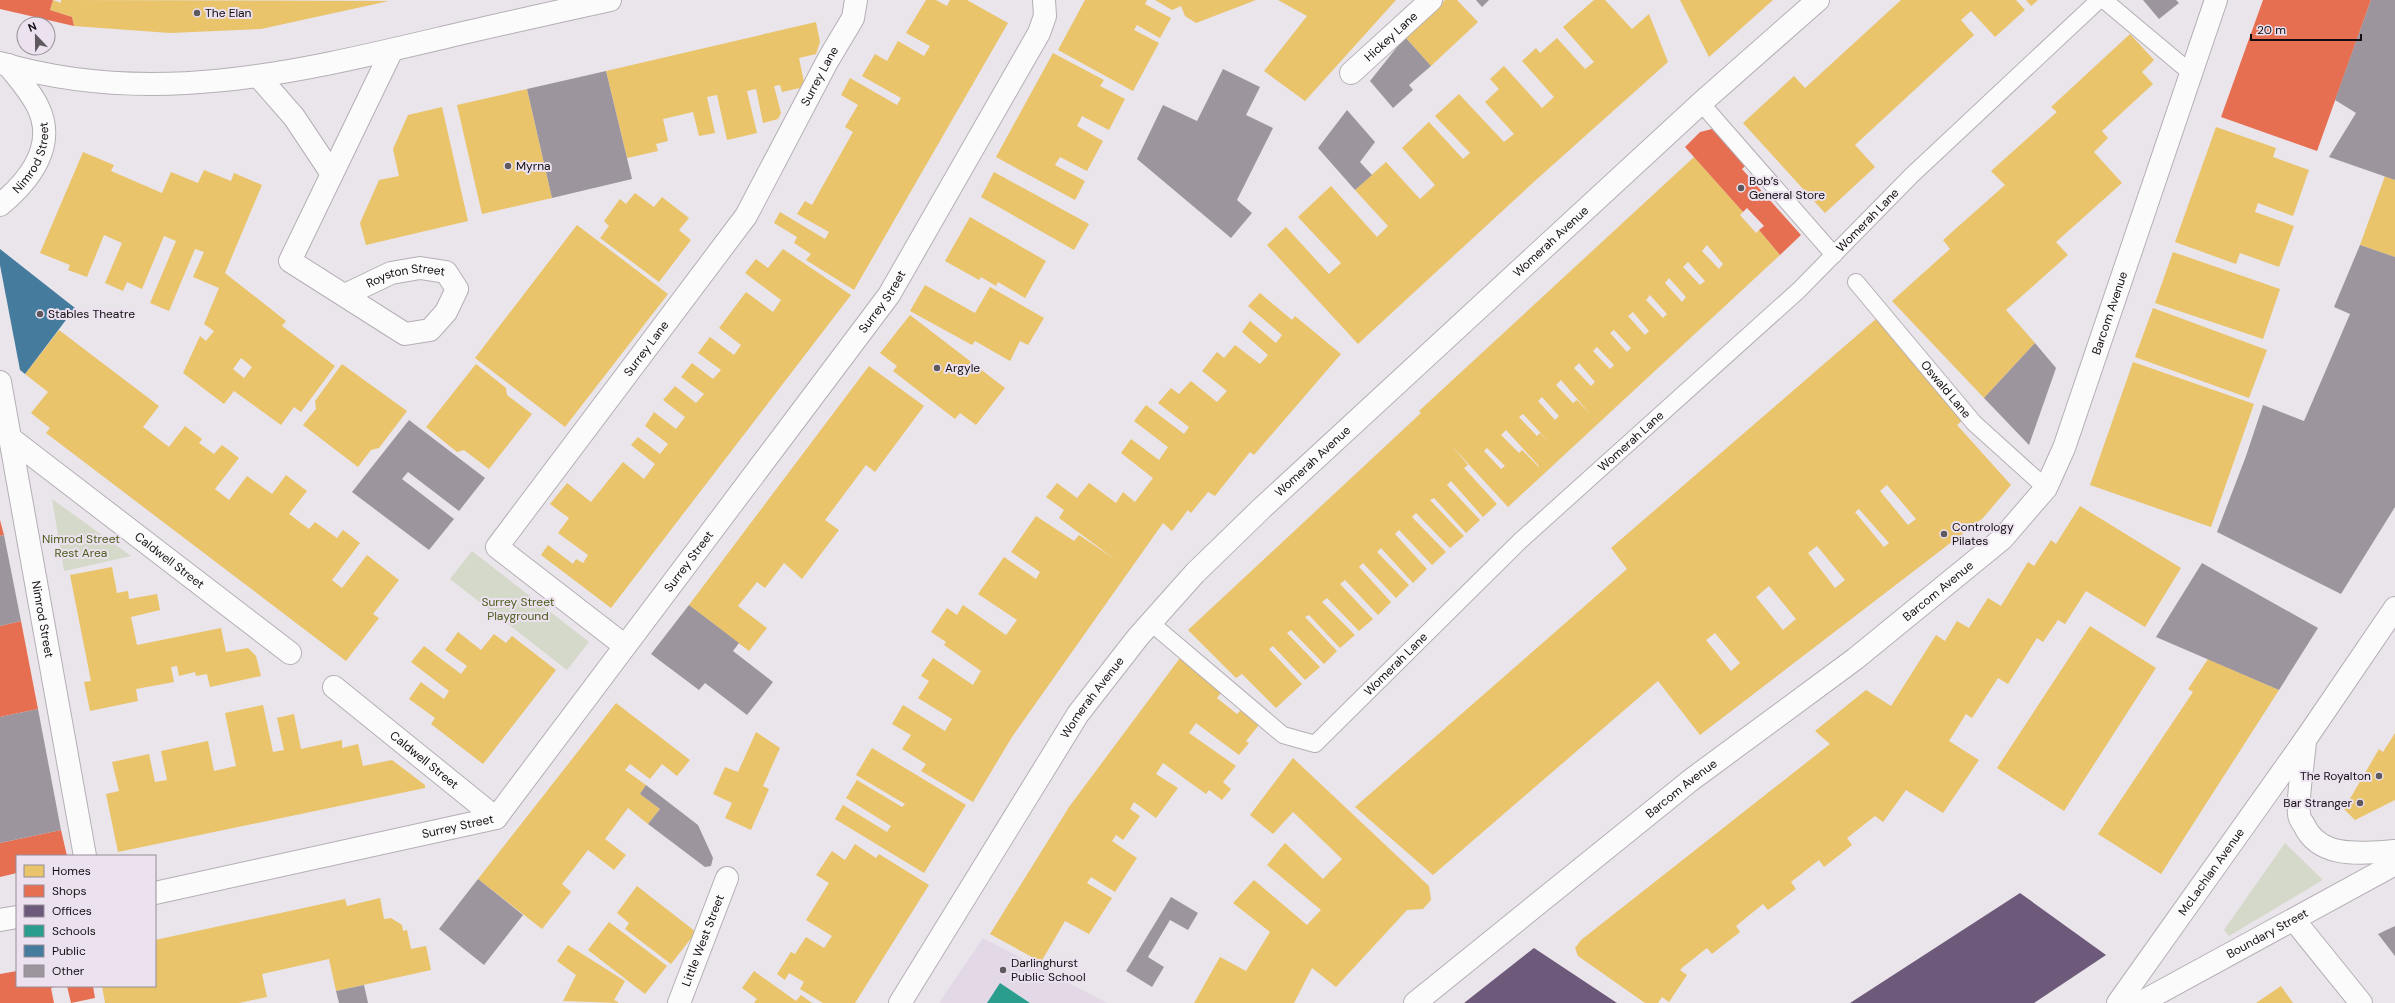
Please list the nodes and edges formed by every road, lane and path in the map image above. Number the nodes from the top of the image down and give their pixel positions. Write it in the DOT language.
graph roads {
  1 [pos="610,0"];
  2 [pos="856,0"];
  3 [pos="1044,0"];
  4 [pos="1431,0"];
  5 [pos="1818,0"];
  6 [pos="2099,0"];
  7 [pos="2104,0"];
  8 [pos="2216,0"];
  9 [pos="392,50"];
  10 [pos="4,64"];
  11 [pos="1351,73"];
  12 [pos="2191,73"];
  13 [pos="259,77"];
  14 [pos="1701,103"];
  15 [pos="332,174"];
  16 [pos="0,205"];
  17 [pos="1834,255"];
  18 [pos="1856,282"];
  19 [pos="345,295"];
  20 [pos="0,382"];
  21 [pos="10,438"];
  22 [pos="2046,488"];
  23 [pos="2395,608"];
  24 [pos="1151,623"];
  25 [pos="625,646"];
  26 [pos="290,653"];
  27 [pos="334,687"];
  28 [pos="2305,740"];
  29 [pos="496,818"];
  30 [pos="2395,851"];
  31 [pos="85,855"];
  32 [pos="2395,864"];
  33 [pos="727,878"];
  34 [pos="156,893"];
  35 [pos="16,917"];
  36 [pos="0,920"];
  37 [pos="2294,920"];
  38 [pos="679,1003"];
  39 [pos="900,1003"];
  40 [pos="1415,1003"];
  41 [pos="2118,1003"];
  42 [pos="2140,1003"];
  43 [pos="2361,1003"];
  1 -- 9 [label="street"];
  2 -- 25 [label="street, Surrey Lane"];
  3 -- 25 [label="street, Surrey Street"];
  4 -- 11 [label="street, Hickey Lane"];
  5 -- 14 [label="street, Womerah Avenue"];
  6 -- 17 [label="lane, Womerah Lane"];
  7 -- 12 [label="lane"];
  8 -- 12 [label="street, Barcom Avenue"];
  9 -- 13 [label="street"];
  9 -- 15 [label="street"];
  10 -- 13 [label="street"];
  10 -- 16 [label="street, Nimrod Street"];
  12 -- 22 [label="street, Barcom Avenue"];
  13 -- 15 [label="street"];
  14 -- 17 [label="lane"];
  14 -- 24 [label="street, Womerah Avenue"];
  15 -- 19 [label="street"];
  17 -- 24 [label="lane, Womerah Lane"];
  18 -- 22 [label="lane, Oswald Lane"];
  20 -- 21 [label="street, Nimrod Street"];
  21 -- 26 [label="street, Caldwell Street"];
  21 -- 31 [label="street, Nimrod Street"];
  22 -- 40 [label="street, Barcom Avenue"];
  23 -- 28 [label="street, McLachlan Avenue"];
  24 -- 39 [label="street, Womerah Avenue"];
  25 -- 29 [label="street, Surrey Street"];
  27 -- 29 [label="street, Caldwell Street"];
  28 -- 30 [label="street, McLachlan Avenue"];
  28 -- 41 [label="street, McLachlan Avenue"];
  29 -- 34 [label="street, Surrey Street"];
  32 -- 37 [label="street, Boundary Street"];
  33 -- 38 [label="street, Little West Street"];
  35 -- 36 [label="street"];
  37 -- 42 [label="street, Boundary Street"];
  37 -- 43 [label="street"];
}
